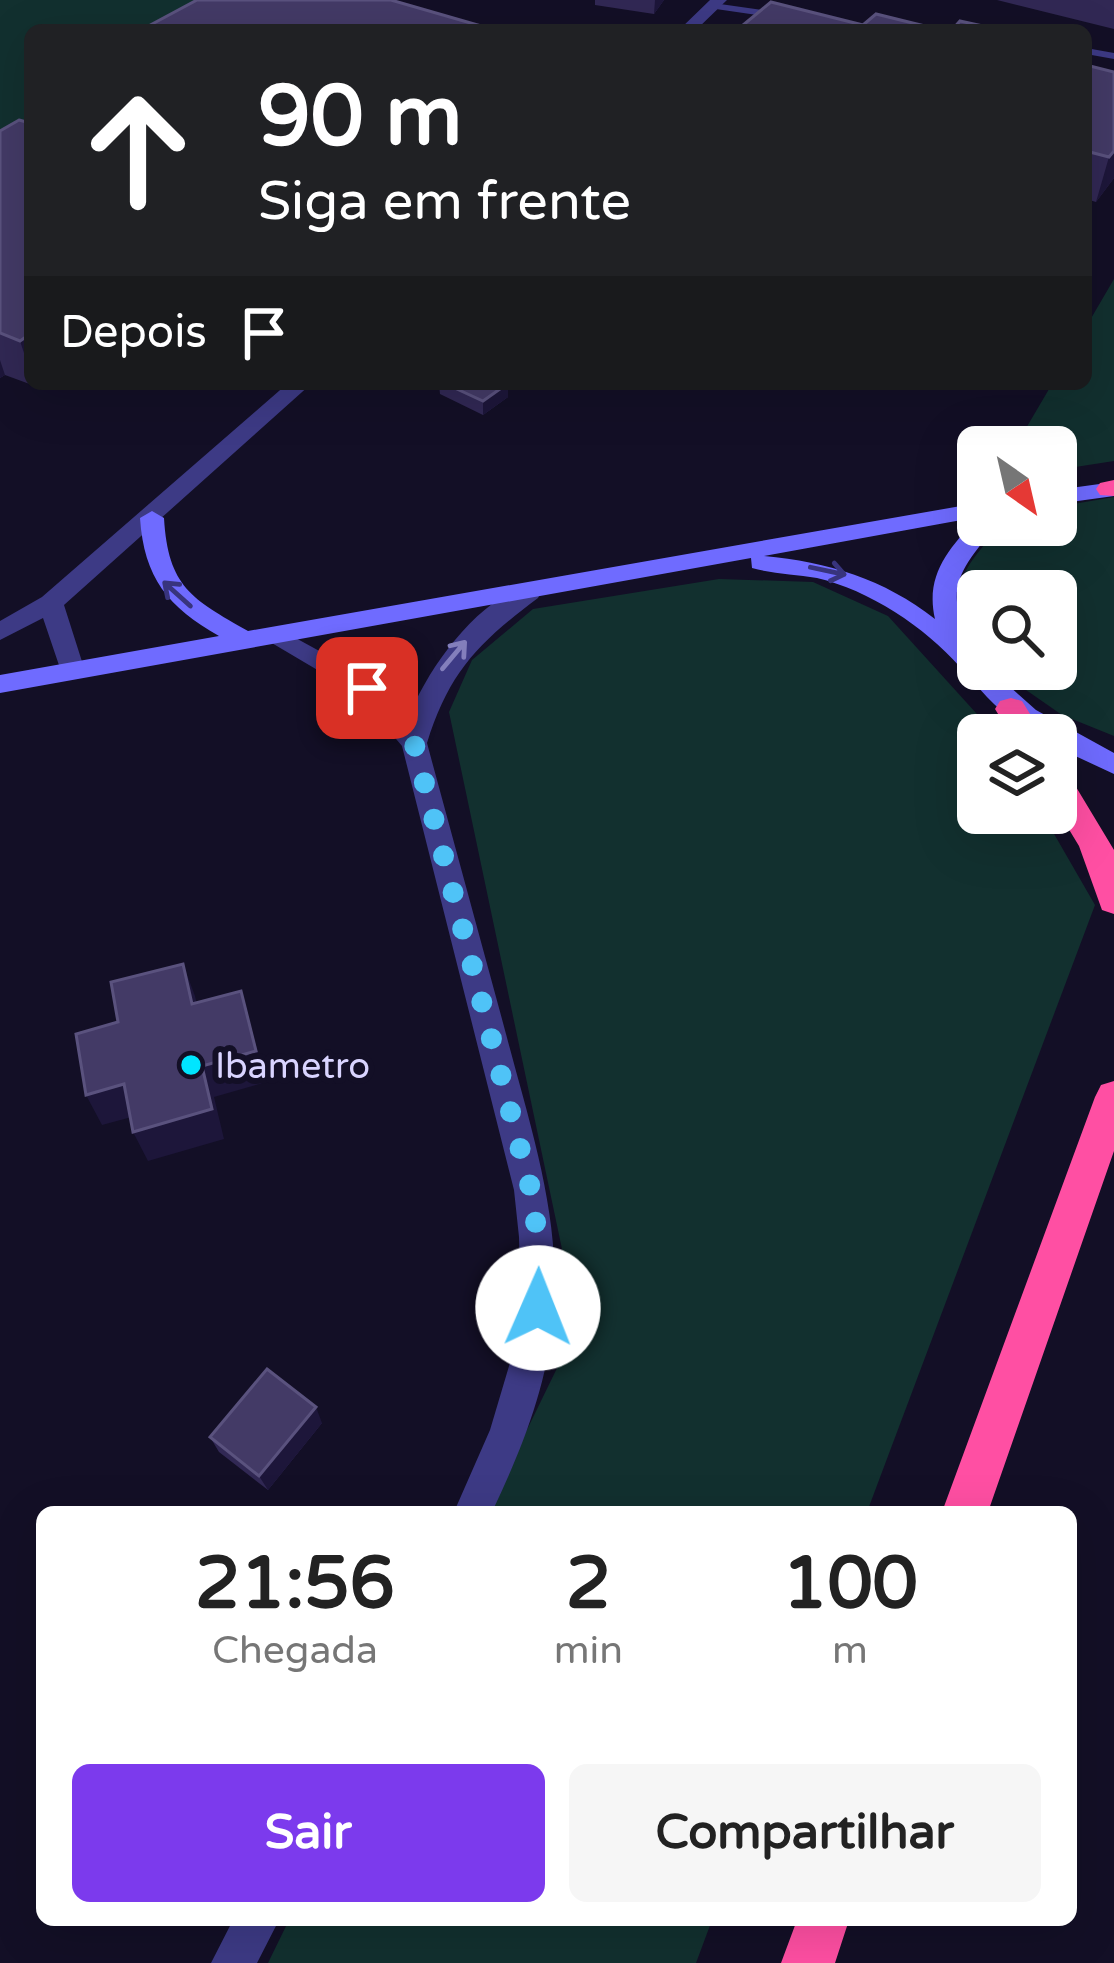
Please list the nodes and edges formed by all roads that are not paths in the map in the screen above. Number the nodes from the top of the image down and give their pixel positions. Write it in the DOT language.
graph roads {
  1 [pos="716,3"];
  2 [pos="799,17"];
  3 [pos="693,24"];
  4 [pos="293,390"];
  5 [pos="1112,489"];
  6 [pos="1077,494"];
  7 [pos="957,514"];
  8 [pos="152,518"];
  9 [pos="962,546"];
  10 [pos="712,560"];
  11 [pos="529,592"];
  12 [pos="51,603"];
  13 [pos="0,632"];
  14 [pos="259,638"];
  15 [pos="957,644"];
  16 [pos="957,650"];
  17 [pos="72,671"];
  18 [pos="0,684"];
  19 [pos="992,690"];
  20 [pos="1012,714"];
  21 [pos="414,743"];
  22 [pos="1077,746"];
  23 [pos="1114,764"];
  24 [pos="1077,815"];
  25 [pos="1114,900"];
  26 [pos="1114,1097"];
  27 [pos="476,1506"];
  28 [pos="967,1506"];
  29 [pos="254,1926"];
  30 [pos="821,1926"];
  31 [pos="233,1963"];
  32 [pos="808,1963"];
  1 -- 2 [label="lane"];
  1 -- 3 [label="street"];
  4 -- 8 [label="street"];
  5 -- 6 [label="street"];
  7 -- 10 [label="street"];
  8 -- 12 [label="street"];
  14 -- 8 [label="street, one-way"];
  9 -- 15 [label="street"];
  10 -- 11 [label="street"];
  10 -- 16 [label="street, one-way"];
  11 -- 14 [label="street"];
  21 -- 11 [label="street, one-way"];
  12 -- 13 [label="street"];
  12 -- 17 [label="street"];
  14 -- 17 [label="street"];
  14 -- 21 [label="street"];
  17 -- 18 [label="street"];
  19 -- 20 [label="street"];
  21 -- 27 [label="street"];
  22 -- 23 [label="street"];
  24 -- 25 [label="highway"];
  26 -- 28 [label="highway"];
  29 -- 31 [label="street"];
  30 -- 32 [label="highway"];
}
